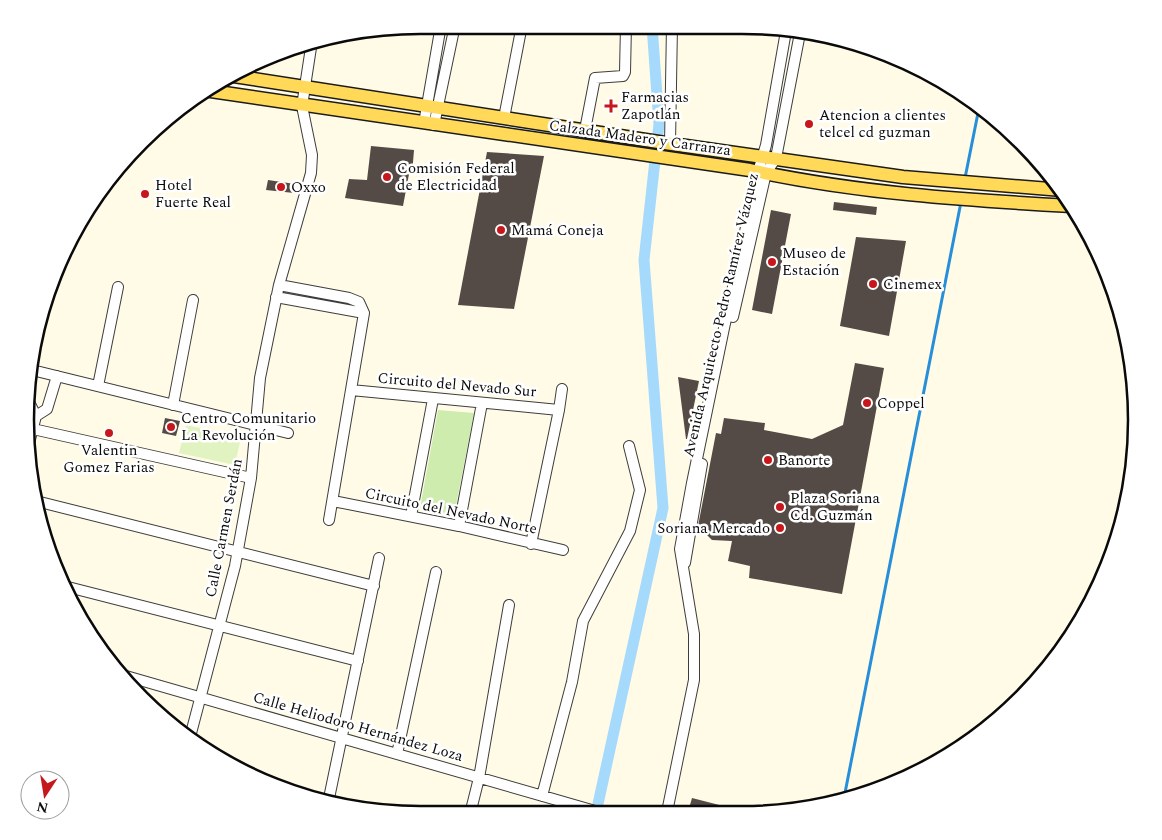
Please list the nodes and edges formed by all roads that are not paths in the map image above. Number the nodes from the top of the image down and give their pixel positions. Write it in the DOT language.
graph roads {
  1 [pos="440,34"];
  2 [pos="452,34"];
  3 [pos="520,34"];
  4 [pos="626,34"];
  5 [pos="672,34"];
  6 [pos="785,36"];
  7 [pos="799,38"];
  8 [pos="311,50"];
  9 [pos="242,77"];
  10 [pos="304,88"];
  11 [pos="216,92"];
  12 [pos="302,106"];
  13 [pos="432,107"];
  14 [pos="504,118"];
  15 [pos="529,122"];
  16 [pos="429,124"];
  17 [pos="585,130"];
  18 [pos="620,136"];
  19 [pos="526,138"];
  20 [pos="668,143"];
  21 [pos="618,151"];
  22 [pos="763,156"];
  23 [pos="776,158"];
  24 [pos="762,172"];
  25 [pos="1051,189"];
  26 [pos="1063,205"];
  27 [pos="278,285"];
  28 [pos="118,287"];
  29 [pos="276,297"];
  30 [pos="192,300"];
  31 [pos="364,313"];
  32 [pos="37,371"];
  33 [pos="57,376"];
  34 [pos="98,386"];
  35 [pos="562,389"];
  36 [pos="351,390"];
  37 [pos="433,399"];
  38 [pos="482,403"];
  39 [pos="173,405"];
  40 [pos="559,410"];
  41 [pos="34,413"];
  42 [pos="36,416"];
  43 [pos="34,424"];
  44 [pos="257,426"];
  45 [pos="34,429"];
  46 [pos="288,433"];
  47 [pos="629,446"];
  48 [pos="251,478"];
  49 [pos="333,501"];
  50 [pos="43,503"];
  51 [pos="411,516"];
  52 [pos="329,520"];
  53 [pos="459,526"];
  54 [pos="530,544"];
  55 [pos="563,550"];
  56 [pos="237,551"];
  57 [pos="379,558"];
  58 [pos="436,572"];
  59 [pos="374,586"];
  60 [pos="73,588"];
  61 [pos="510,605"];
  62 [pos="218,626"];
  63 [pos="358,661"];
  64 [pos="133,678"];
  65 [pos="199,697"];
  66 [pos="192,731"];
  67 [pos="342,738"];
  68 [pos="397,754"];
  69 [pos="479,778"];
  70 [pos="330,795"];
  71 [pos="542,796"];
  72 [pos="472,806"];
  73 [pos="573,806"];
  74 [pos="669,806"];
  1 -- 13 [label="street"];
  2 -- 13 [label="street"];
  3 -- 14 [label="street"];
  4 -- 17 [label="street"];
  5 -- 20 [label="street"];
  6 -- 22 [label="street, Avenida Arquitecto Pedro Ramírez Vázquez"];
  7 -- 23 [label="street, Avenida Arquitecto Pedro Ramírez Vázquez"];
  8 -- 10 [label="street, Calle Carmen Serdán"];
  9 -- 10 [label="main road, Calzada Madero y Carranza"];
  10 -- 12 [label="street, Calle Carmen Serdán"];
  10 -- 13 [label="main road, Calzada Madero y Carranza"];
  11 -- 12 [label="main road, Calzada Madero y Carranza"];
  12 -- 16 [label="main road, Calzada Madero y Carranza"];
  12 -- 27 [label="street, Calle Carmen Serdán"];
  13 -- 14 [label="main road, Calzada Madero y Carranza"];
  13 -- 16 [label="street"];
  14 -- 15 [label="main road, Calzada Madero y Carranza"];
  15 -- 17 [label="main road, Calzada Madero y Carranza"];
  15 -- 19 [label="main road"];
  16 -- 19 [label="main road, Calzada Madero y Carranza"];
  17 -- 18 [label="main road, Calzada Madero y Carranza"];
  18 -- 20 [label="main road, Calzada Madero y Carranza"];
  18 -- 21 [label="main road"];
  19 -- 21 [label="main road, Calzada Madero y Carranza"];
  20 -- 22 [label="main road, Calzada Madero y Carranza"];
  21 -- 24 [label="main road, Calzada Madero y Carranza"];
  22 -- 23 [label="main road, Calzada Madero y Carranza"];
  22 -- 24 [label="street, Avenida Arquitecto Pedro Ramírez Vázquez"];
  23 -- 24 [label="street, Avenida Arquitecto Pedro Ramírez Vázquez"];
  23 -- 25 [label="main road, Calzada Madero y Carranza"];
  24 -- 26 [label="main road, Calzada Madero y Carranza"];
  24 -- 74 [label="street, Avenida Arquitecto Pedro Ramírez Vázquez"];
  27 -- 29 [label="street, Calle Carmen Serdán"];
  27 -- 31 [label="street"];
  28 -- 34 [label="street"];
  29 -- 31 [label="street"];
  29 -- 44 [label="street, Calle Carmen Serdán"];
  30 -- 39 [label="street"];
  31 -- 36 [label="street"];
  32 -- 33 [label="street"];
  33 -- 34 [label="street"];
  33 -- 42 [label="street"];
  34 -- 39 [label="street"];
  35 -- 40 [label="street"];
  36 -- 37 [label="street, Circuito del Nevado Sur"];
  36 -- 49 [label="street"];
  37 -- 38 [label="street, Circuito del Nevado Sur"];
  37 -- 51 [label="street"];
  38 -- 40 [label="street, Circuito del Nevado Sur"];
  38 -- 53 [label="street"];
  39 -- 44 [label="street"];
  40 -- 54 [label="street"];
  41 -- 42 [label="street"];
  42 -- 43 [label="street"];
  44 -- 46 [label="street"];
  44 -- 48 [label="street, Calle Carmen Serdán"];
  45 -- 48 [label="street"];
  47 -- 71 [label="street"];
  48 -- 56 [label="street, Calle Carmen Serdán"];
  49 -- 51 [label="street, Circuito del Nevado Norte"];
  49 -- 52 [label="street"];
  50 -- 56 [label="street"];
  51 -- 53 [label="street, Circuito del Nevado Norte"];
  53 -- 54 [label="street, Circuito del Nevado Norte"];
  54 -- 55 [label="street, Circuito del Nevado Norte"];
  56 -- 59 [label="street"];
  56 -- 62 [label="street, Calle Carmen Serdán"];
  57 -- 59 [label="street"];
  58 -- 68 [label="street"];
  59 -- 63 [label="street"];
  60 -- 62 [label="street"];
  61 -- 69 [label="street"];
  62 -- 63 [label="street"];
  62 -- 65 [label="street, Calle Carmen Serdán"];
  63 -- 67 [label="street"];
  64 -- 65 [label="street, Calle Heliodoro Hernández Loza"];
  65 -- 66 [label="street, Calle Carmen Serdán"];
  65 -- 67 [label="street, Calle Heliodoro Hernández Loza"];
  67 -- 68 [label="street, Calle Heliodoro Hernández Loza"];
  67 -- 70 [label="street"];
  68 -- 69 [label="street, Calle Heliodoro Hernández Loza"];
  69 -- 71 [label="street, Calle Heliodoro Hernández Loza"];
  69 -- 72 [label="street"];
  71 -- 73 [label="street, Calle Heliodoro Hernández Loza"];
}
